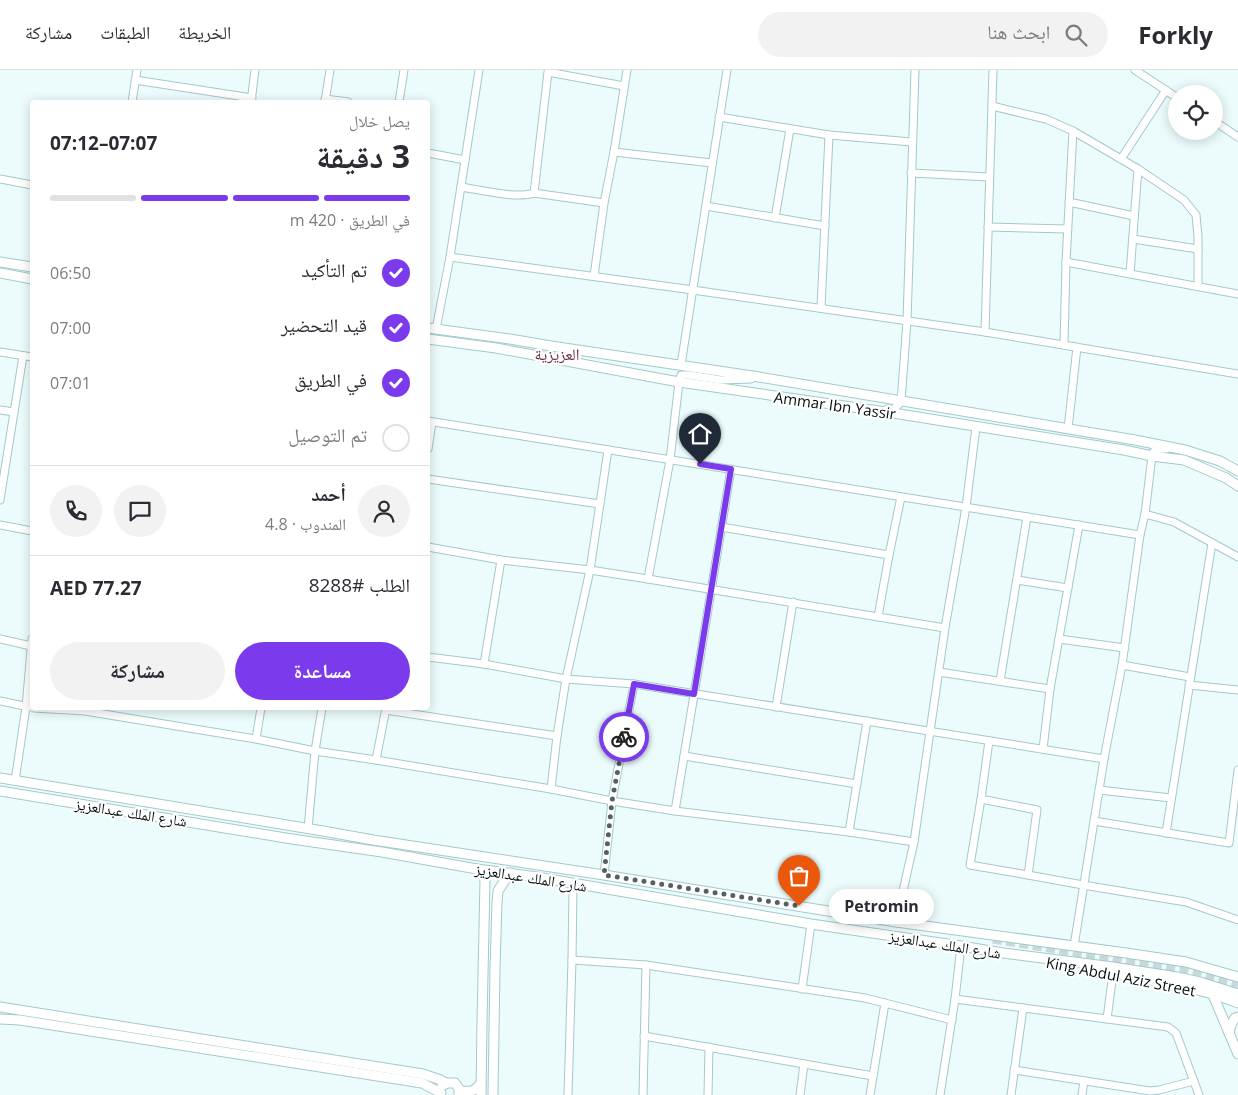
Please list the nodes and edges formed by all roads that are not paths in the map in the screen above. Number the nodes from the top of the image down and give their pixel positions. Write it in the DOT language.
graph roads {
  1 [pos="137,70"];
  2 [pos="255,70"];
  3 [pos="330,70"];
  4 [pos="404,70"];
  5 [pos="479,70"];
  6 [pos="627,70"];
  7 [pos="727,70"];
  8 [pos="915,70"];
  9 [pos="993,70"];
  10 [pos="1134,70"];
  11 [pos="544,71"];
  12 [pos="135,80"];
  13 [pos="624,86"];
  14 [pos="1166,90"];
  15 [pos="132,100"];
  16 [pos="251,100"];
  17 [pos="325,100"];
  18 [pos="399,100"];
  19 [pos="992,106"];
  20 [pos="719,117"];
  21 [pos="1223,127"];
  22 [pos="790,129"];
  23 [pos="1073,131"];
  24 [pos="829,135"];
  25 [pos="1238,137"];
  26 [pos="912,142"];
  27 [pos="614,152"];
  28 [pos="430,153"];
  29 [pos="1121,159"];
  30 [pos="465,160"];
  31 [pos="712,163"];
  32 [pos="1138,169"];
  33 [pos="911,174"];
  34 [pos="989,177"];
  35 [pos="0,179"];
  36 [pos="30,185"];
  37 [pos="461,187"];
  38 [pos="534,193"];
  39 [pos="1069,202"];
  40 [pos="604,203"];
  41 [pos="706,206"];
  42 [pos="1134,216"];
  43 [pos="775,218"];
  44 [pos="825,226"];
  45 [pos="988,227"];
  46 [pos="1067,229"];
  47 [pos="1133,239"];
  48 [pos="1198,248"];
  49 [pos="450,257"];
  50 [pos="0,262"];
  51 [pos="1066,262"];
  52 [pos="30,267"];
  53 [pos="0,273"];
  54 [pos="1130,274"];
  55 [pos="594,276"];
  56 [pos="30,279"];
  57 [pos="1198,286"];
  58 [pos="693,290"];
  59 [pos="1238,294"];
  60 [pos="821,308"];
  61 [pos="907,321"];
  62 [pos="432,329"];
  63 [pos="985,332"];
  64 [pos="430,339"];
  65 [pos="1064,345"];
  66 [pos="1077,348"];
  67 [pos="0,352"];
  68 [pos="23,356"];
  69 [pos="30,357"];
  70 [pos="681,365"];
  71 [pos="1238,374"];
  72 [pos="766,378"];
  73 [pos="679,382"];
  74 [pos="901,402"];
  75 [pos="846,407"];
  76 [pos="0,410"];
  77 [pos="14,412"];
  78 [pos="430,422"];
  79 [pos="976,427"];
  80 [pos="1068,430"];
  81 [pos="608,450"];
  82 [pos="1191,452"];
  83 [pos="1152,456"];
  84 [pos="670,460"];
  85 [pos="731,469"];
  86 [pos="1238,471"];
  87 [pos="430,478"];
  88 [pos="1238,486"];
  89 [pos="901,497"];
  90 [pos="0,500"];
  91 [pos="600,504"];
  92 [pos="966,507"];
  93 [pos="1145,514"];
  94 [pos="1027,517"];
  95 [pos="0,525"];
  96 [pos="1079,525"];
  97 [pos="721,527"];
  98 [pos="30,531"];
  99 [pos="1140,535"];
  100 [pos="1212,543"];
  101 [pos="430,547"];
  102 [pos="888,555"];
  103 [pos="1238,557"];
  104 [pos="501,560"];
  105 [pos="590,570"];
  106 [pos="648,579"];
  107 [pos="1017,580"];
  108 [pos="1068,588"];
  109 [pos="712,589"];
  110 [pos="793,602"];
  111 [pos="878,617"];
  112 [pos="945,628"];
  113 [pos="0,639"];
  114 [pos="1059,639"];
  115 [pos="30,642"];
  116 [pos="1125,648"];
  117 [pos="430,657"];
  118 [pos="484,664"];
  119 [pos="1122,665"];
  120 [pos="939,672"];
  121 [pos="566,679"];
  122 [pos="1000,681"];
  123 [pos="1189,681"];
  124 [pos="634,684"];
  125 [pos="1050,690"];
  126 [pos="1238,690"];
  127 [pos="694,694"];
  128 [pos="0,701"];
  129 [pos="776,706"];
  130 [pos="30,707"];
  131 [pos="30,710"];
  132 [pos="91,710"];
  133 [pos="261,710"];
  134 [pos="322,710"];
  135 [pos="386,710"];
  136 [pos="392,710"];
  137 [pos="867,721"];
  138 [pos="930,731"];
  139 [pos="556,736"];
  140 [pos="256,739"];
  141 [pos="989,741"];
  142 [pos="1043,749"];
  143 [pos="315,751"];
  144 [pos="684,756"];
  145 [pos="1104,759"];
  146 [pos="376,760"];
  147 [pos="1238,770"];
  148 [pos="0,778"];
  149 [pos="15,781"];
  150 [pos="857,784"];
  151 [pos="551,789"];
  152 [pos="1099,790"];
  153 [pos="0,791"];
  154 [pos="1171,798"];
  155 [pos="981,799"];
  156 [pos="612,801"];
  157 [pos="675,811"];
  158 [pos="1094,821"];
  159 [pos="308,829"];
  160 [pos="849,832"];
  161 [pos="1166,833"];
  162 [pos="914,842"];
  163 [pos="477,869"];
  164 [pos="511,873"];
  165 [pos="604,875"];
  166 [pos="1028,875"];
  167 [pos="573,884"];
  168 [pos="1083,886"];
  169 [pos="485,890"];
  170 [pos="498,891"];
  171 [pos="1238,920"];
  172 [pos="896,922"];
  173 [pos="812,924"];
  174 [pos="961,946"];
  175 [pos="1074,946"];
  176 [pos="1003,953"];
  177 [pos="572,960"];
  178 [pos="646,965"];
  179 [pos="1113,973"];
  180 [pos="1238,977"];
  181 [pos="802,988"];
  182 [pos="1238,994"];
  183 [pos="1213,995"];
  184 [pos="955,999"];
  185 [pos="886,1003"];
  186 [pos="1238,1003"];
  187 [pos="0,1007"];
  188 [pos="1023,1008"];
  189 [pos="1238,1017"];
  190 [pos="0,1019"];
  191 [pos="952,1020"];
  192 [pos="1107,1020"];
  193 [pos="1229,1032"];
  194 [pos="644,1036"];
  195 [pos="709,1047"];
  196 [pos="1238,1054"];
  197 [pos="804,1064"];
  198 [pos="1014,1070"];
  199 [pos="873,1076"];
  200 [pos="1084,1081"];
  201 [pos="1194,1081"];
  202 [pos="481,1083"];
  203 [pos="446,1084"];
  204 [pos="1132,1092"];
  205 [pos="1159,1092"];
  206 [pos="459,1093"];
  207 [pos="441,1094"];
  208 [pos="481,1095"];
  209 [pos="493,1095"];
  210 [pos="568,1095"];
  211 [pos="643,1095"];
  212 [pos="708,1095"];
  213 [pos="800,1095"];
  214 [pos="870,1095"];
  215 [pos="940,1095"];
  216 [pos="1011,1095"];
  217 [pos="1082,1095"];
  218 [pos="1199,1095"];
  1 -- 12 [label="street"];
  2 -- 16 [label="street"];
  3 -- 17 [label="street"];
  4 -- 18 [label="street"];
  5 -- 30 [label="street"];
  6 -- 13 [label="street"];
  7 -- 20 [label="street"];
  8 -- 26 [label="street"];
  9 -- 19 [label="street"];
  10 -- 14 [label="street"];
  11 -- 13 [label="street"];
  11 -- 38 [label="street"];
  12 -- 15 [label="street"];
  12 -- 16 [label="street"];
  13 -- 27 [label="street"];
  14 -- 29 [label="street"];
  19 -- 23 [label="street"];
  19 -- 34 [label="street"];
  20 -- 22 [label="street"];
  20 -- 31 [label="street"];
  21 -- 25 [label="street"];
  22 -- 24 [label="street"];
  22 -- 43 [label="street"];
  23 -- 29 [label="street"];
  23 -- 39 [label="street"];
  24 -- 26 [label="street"];
  24 -- 44 [label="street"];
  26 -- 33 [label="street"];
  27 -- 31 [label="street"];
  27 -- 40 [label="street"];
  28 -- 30 [label="street"];
  29 -- 32 [label="street"];
  30 -- 37 [label="street"];
  31 -- 41 [label="street"];
  32 -- 42 [label="street"];
  32 -- 48 [label="street"];
  33 -- 34 [label="street"];
  33 -- 61 [label="street"];
  34 -- 45 [label="street"];
  35 -- 36 [label="street"];
  37 -- 38 [label="street"];
  37 -- 49 [label="street"];
  38 -- 40 [label="street"];
  39 -- 42 [label="street"];
  39 -- 46 [label="street"];
  40 -- 55 [label="street"];
  41 -- 43 [label="street"];
  41 -- 58 [label="street"];
  42 -- 47 [label="street"];
  43 -- 44 [label="street"];
  44 -- 60 [label="street"];
  45 -- 46 [label="street"];
  45 -- 63 [label="street"];
  46 -- 51 [label="street"];
  47 -- 48 [label="street"];
  47 -- 54 [label="street"];
  48 -- 57 [label="street"];
  49 -- 55 [label="street"];
  49 -- 62 [label="street"];
  50 -- 52 [label="street"];
  51 -- 54 [label="street"];
  51 -- 65 [label="street"];
  53 -- 56 [label="street"];
  54 -- 57 [label="street"];
  55 -- 58 [label="street"];
  57 -- 59 [label="street"];
  58 -- 60 [label="street"];
  58 -- 70 [label="street"];
  60 -- 61 [label="street"];
  61 -- 63 [label="street"];
  61 -- 74 [label="street"];
  62 -- 70 [label="street, Ammar Ibn Yassir"];
  63 -- 65 [label="street"];
  64 -- 73 [label="street, Ammar Ibn Yassir"];
  65 -- 66 [label="street"];
  66 -- 71 [label="street"];
  66 -- 80 [label="street"];
  67 -- 68 [label="street"];
  68 -- 69 [label="street"];
  68 -- 77 [label="street"];
  70 -- 72 [label="street, Ammar Ibn Yassir"];
  72 -- 73 [label="street"];
  72 -- 74 [label="street, Ammar Ibn Yassir"];
  73 -- 75 [label="street, Ammar Ibn Yassir"];
  73 -- 84 [label="street"];
  74 -- 75 [label="street"];
  74 -- 80 [label="street, Ammar Ibn Yassir"];
  75 -- 79 [label="street, Ammar Ibn Yassir"];
  76 -- 77 [label="street"];
  77 -- 90 [label="street"];
  78 -- 81 [label="street"];
  79 -- 83 [label="street, Ammar Ibn Yassir"];
  79 -- 92 [label="street"];
  80 -- 82 [label="street, Ammar Ibn Yassir"];
  81 -- 84 [label="street"];
  81 -- 91 [label="street"];
  82 -- 83 [label="street"];
  82 -- 86 [label="street, Ammar Ibn Yassir"];
  83 -- 88 [label="street, Ammar Ibn Yassir"];
  83 -- 93 [label="street"];
  84 -- 85 [label="street"];
  84 -- 106 [label="street"];
  85 -- 89 [label="street"];
  85 -- 97 [label="street"];
  87 -- 91 [label="street"];
  89 -- 92 [label="street"];
  89 -- 102 [label="street"];
  91 -- 105 [label="street"];
  92 -- 94 [label="street"];
  92 -- 112 [label="street"];
  93 -- 99 [label="street"];
  93 -- 100 [label="street"];
  94 -- 96 [label="street"];
  94 -- 107 [label="street"];
  95 -- 98 [label="street"];
  96 -- 99 [label="street"];
  96 -- 108 [label="street"];
  97 -- 102 [label="street"];
  97 -- 109 [label="street"];
  99 -- 116 [label="street"];
  100 -- 103 [label="street"];
  100 -- 123 [label="street"];
  101 -- 104 [label="street"];
  102 -- 111 [label="street"];
  104 -- 105 [label="street"];
  104 -- 118 [label="street"];
  105 -- 106 [label="street"];
  105 -- 121 [label="street"];
  106 -- 109 [label="street"];
  107 -- 108 [label="street"];
  107 -- 122 [label="street"];
  108 -- 114 [label="street"];
  109 -- 110 [label="street"];
  109 -- 127 [label="street"];
  110 -- 111 [label="street"];
  110 -- 129 [label="street"];
  111 -- 112 [label="street"];
  112 -- 120 [label="street"];
  113 -- 115 [label="street"];
  114 -- 116 [label="street"];
  114 -- 125 [label="street"];
  116 -- 119 [label="street"];
  117 -- 118 [label="street"];
  118 -- 121 [label="street"];
  119 -- 123 [label="street"];
  119 -- 145 [label="street"];
  120 -- 122 [label="street"];
  120 -- 138 [label="street"];
  121 -- 124 [label="street"];
  121 -- 139 [label="street"];
  122 -- 125 [label="street"];
  123 -- 126 [label="street"];
  123 -- 154 [label="street"];
  124 -- 127 [label="street"];
  124 -- 156 [label="street"];
  125 -- 142 [label="street"];
  127 -- 129 [label="street"];
  127 -- 144 [label="street"];
  128 -- 130 [label="street"];
  129 -- 137 [label="street"];
  131 -- 149 [label="street"];
  132 -- 140 [label="street"];
  133 -- 140 [label="street"];
  134 -- 143 [label="street"];
  135 -- 146 [label="street"];
  136 -- 139 [label="street"];
  137 -- 138 [label="street"];
  137 -- 150 [label="street"];
  138 -- 141 [label="street"];
  138 -- 162 [label="street"];
  139 -- 151 [label="street"];
  140 -- 143 [label="street"];
  141 -- 142 [label="street"];
  141 -- 155 [label="street"];
  142 -- 145 [label="street"];
  143 -- 146 [label="street"];
  143 -- 159 [label="street"];
  144 -- 150 [label="street"];
  144 -- 157 [label="street"];
  145 -- 152 [label="street"];
  146 -- 151 [label="street"];
  147 -- 161 [label="street"];
  148 -- 149 [label="street, شارع الملك عبدالعزيز"];
  149 -- 159 [label="street, شارع الملك عبدالعزيز"];
  150 -- 160 [label="street"];
  151 -- 156 [label="street"];
  152 -- 154 [label="street"];
  152 -- 158 [label="street"];
  153 -- 163 [label="street, شارع الملك عبدالعزيز"];
  154 -- 161 [label="street"];
  155 -- 166 [label="street"];
  155 -- 166 [label="street"];
  156 -- 157 [label="street"];
  156 -- 165 [label="street"];
  157 -- 160 [label="street"];
  158 -- 161 [label="street"];
  158 -- 168 [label="street"];
  159 -- 165 [label="street, شارع الملك عبدالعزيز"];
  160 -- 162 [label="street"];
  162 -- 172 [label="street"];
  163 -- 164 [label="street, شارع الملك عبدالعزيز"];
  163 -- 169 [label="street"];
  164 -- 167 [label="street, شارع الملك عبدالعزيز"];
  164 -- 170 [label="street"];
  165 -- 172 [label="street, شارع الملك عبدالعزيز"];
  166 -- 168 [label="street"];
  167 -- 173 [label="street, شارع الملك عبدالعزيز"];
  167 -- 177 [label="street"];
  168 -- 171 [label="street"];
  168 -- 175 [label="street"];
  169 -- 170 [label="street"];
  169 -- 202 [label="street"];
  170 -- 209 [label="street"];
  172 -- 175 [label="street, شارع الملك عبدالعزيز"];
  173 -- 174 [label="street, شارع الملك عبدالعزيز"];
  173 -- 181 [label="street"];
  174 -- 176 [label="street, شارع الملك عبدالعزيز"];
  174 -- 184 [label="street"];
  175 -- 180 [label="street, شارع الملك عبدالعزيز"];
  176 -- 179 [label="street, King Abdul Aziz Street"];
  176 -- 182 [label="street, شارع الملك عبدالعزيز"];
  177 -- 178 [label="street"];
  177 -- 210 [label="street"];
  178 -- 181 [label="street"];
  178 -- 194 [label="street"];
  179 -- 183 [label="street, King Abdul Aziz Street"];
  179 -- 192 [label="street"];
  181 -- 185 [label="street"];
  183 -- 186 [label="street, King Abdul Aziz Street"];
  183 -- 193 [label="street"];
  184 -- 188 [label="street"];
  184 -- 191 [label="street"];
  185 -- 191 [label="street"];
  185 -- 199 [label="street"];
  187 -- 203 [label="street"];
  188 -- 192 [label="street"];
  188 -- 198 [label="street"];
  189 -- 193 [label="street"];
  190 -- 207 [label="street"];
  191 -- 215 [label="street"];
  192 -- 201 [label="street"];
  193 -- 196 [label="street"];
  194 -- 195 [label="street"];
  194 -- 211 [label="street"];
  195 -- 197 [label="street"];
  195 -- 212 [label="street"];
  197 -- 199 [label="street"];
  197 -- 213 [label="street"];
  198 -- 200 [label="street"];
  198 -- 216 [label="street"];
  199 -- 214 [label="street"];
  200 -- 204 [label="street"];
  200 -- 217 [label="street"];
  201 -- 205 [label="street"];
  201 -- 218 [label="street"];
  202 -- 206 [label="street"];
  202 -- 208 [label="street"];
  203 -- 206 [label="street"];
  203 -- 207 [label="street"];
  204 -- 205 [label="street"];
}
